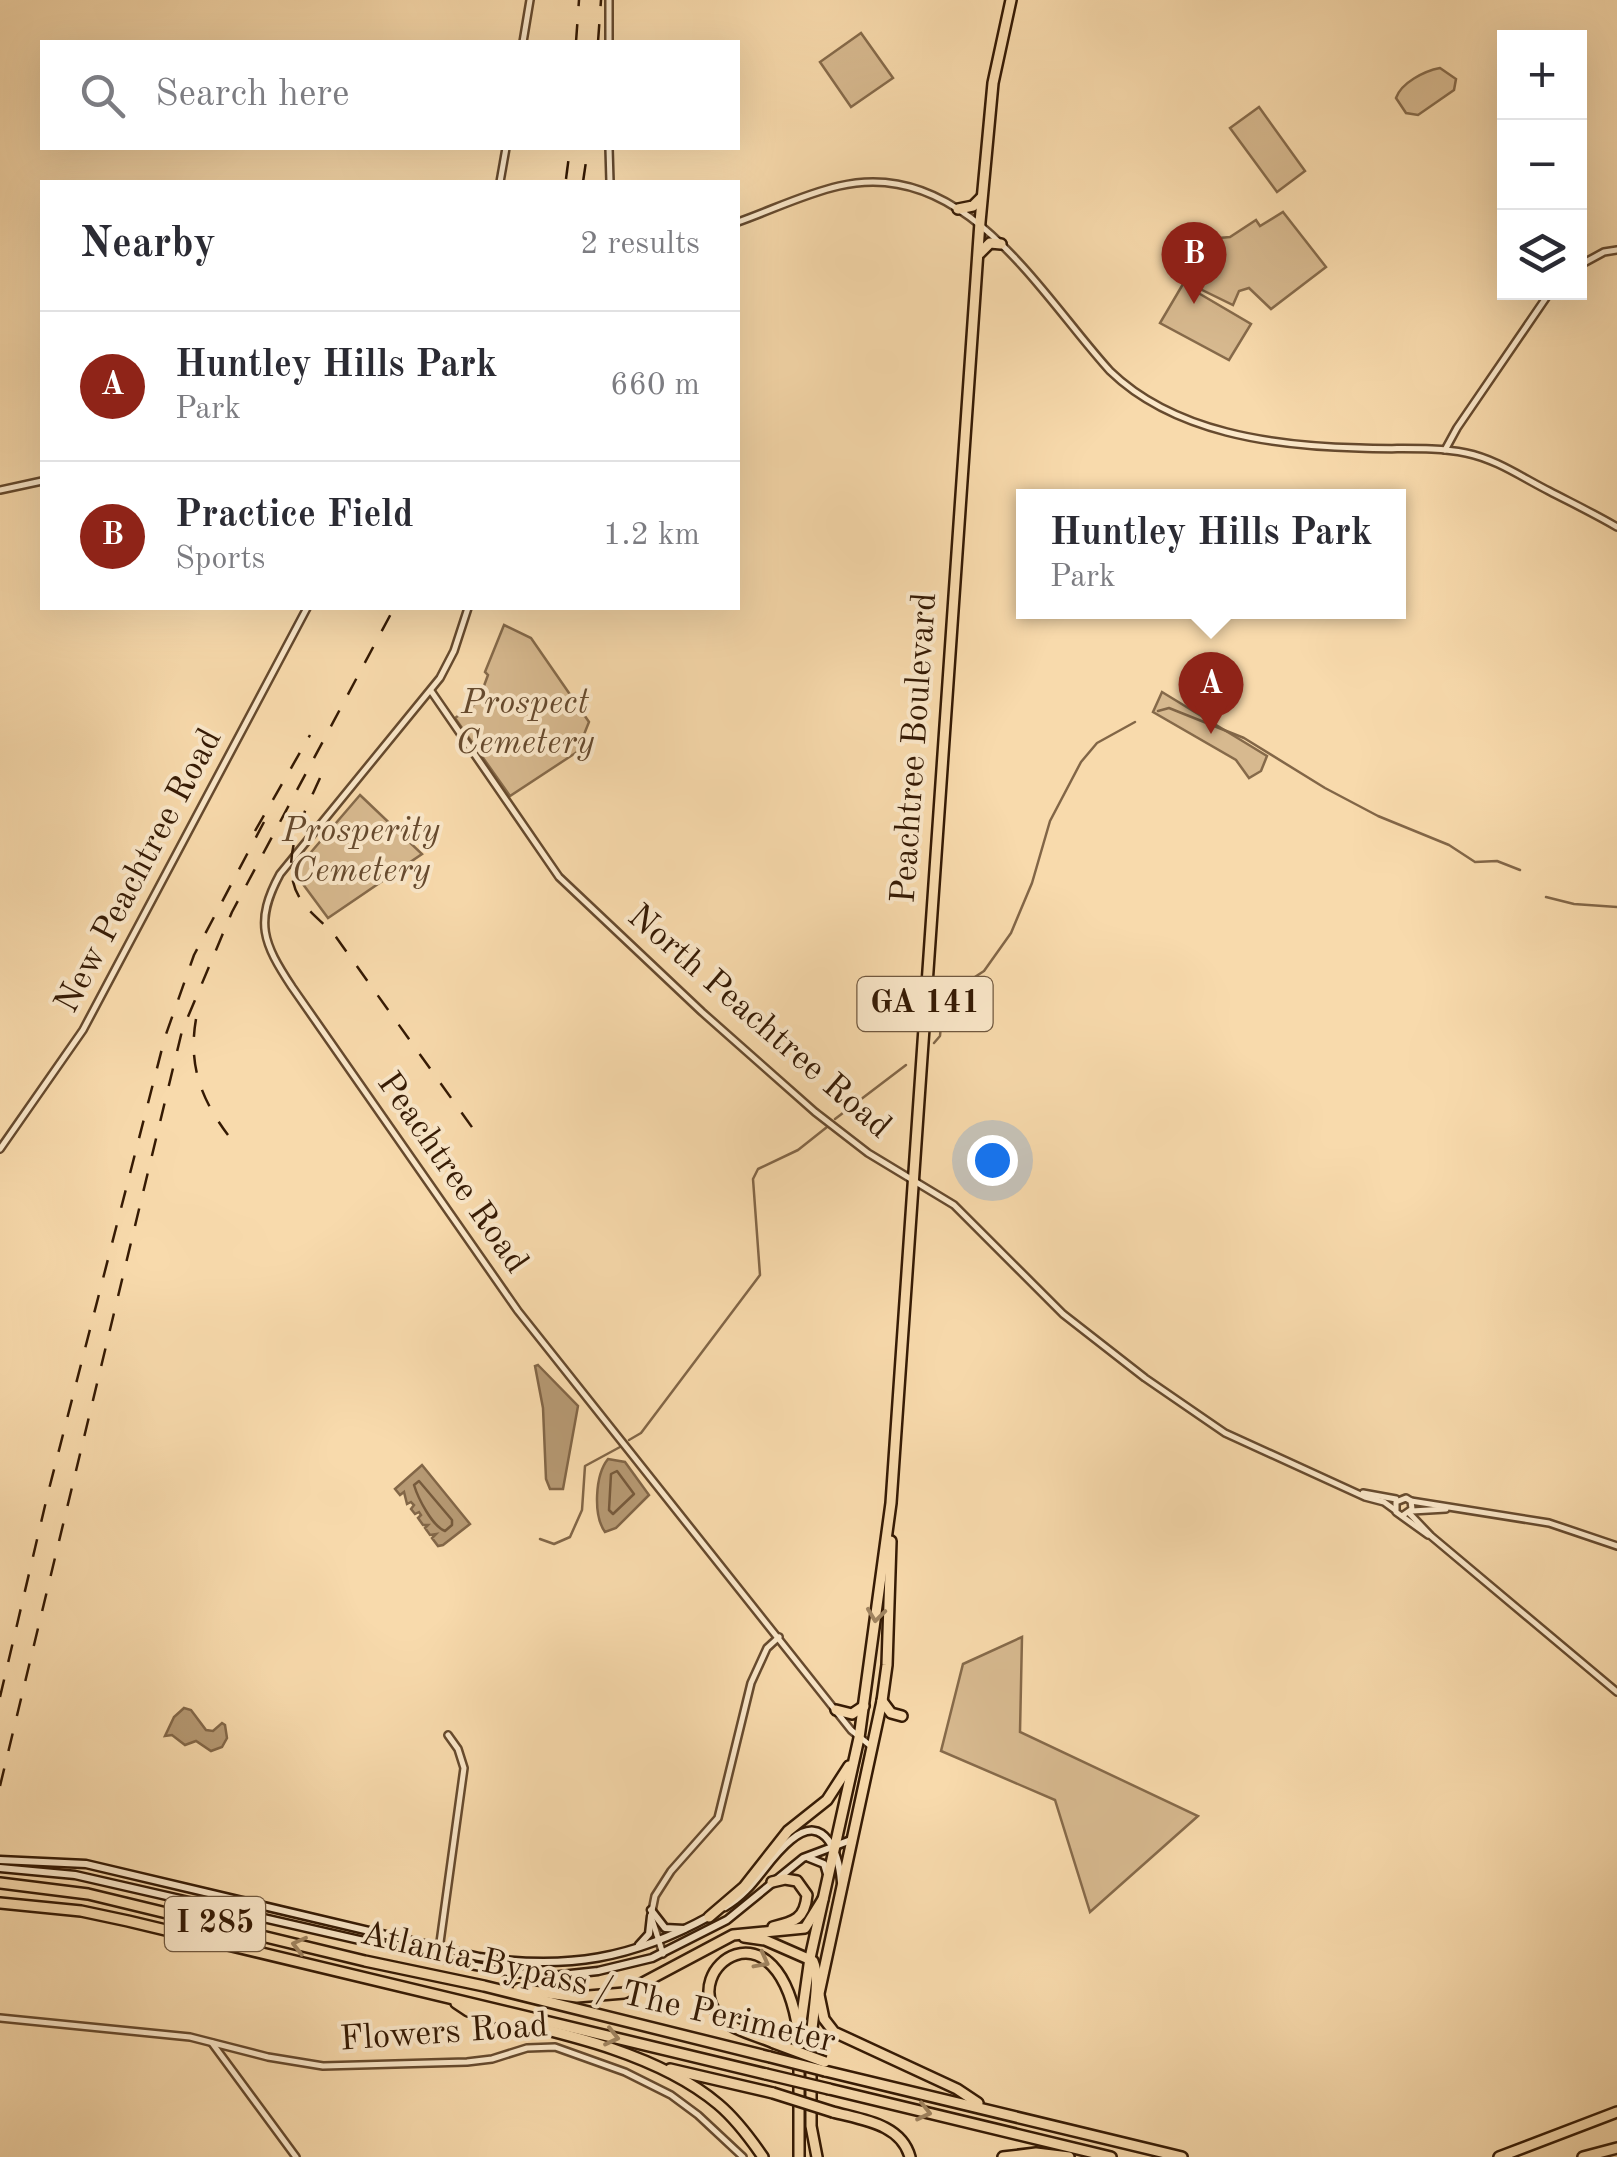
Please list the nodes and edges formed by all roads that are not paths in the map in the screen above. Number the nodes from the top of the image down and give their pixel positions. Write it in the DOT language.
graph roads {
  1 [pos="530,0"];
  2 [pos="609,0"];
  3 [pos="1011,0"];
  4 [pos="523,40"];
  5 [pos="610,40"];
  6 [pos="506,150"];
  7 [pos="609,150"];
  8 [pos="500,180"];
  9 [pos="610,180"];
  10 [pos="983,195"];
  11 [pos="958,209"];
  12 [pos="740,221"];
  13 [pos="980,222"];
  14 [pos="1002,244"];
  15 [pos="1617,250"];
  16 [pos="978,260"];
  17 [pos="1587,261"];
  18 [pos="1544,300"];
  19 [pos="1445,450"];
  20 [pos="40,481"];
  21 [pos="0,490"];
  22 [pos="1617,526"];
  23 [pos="307,610"];
  24 [pos="467,610"];
  25 [pos="431,691"];
  26 [pos="0,1148"];
  27 [pos="912,1178"];
  28 [pos="1360,1493"];
  29 [pos="1398,1500"];
  30 [pos="1411,1501"];
  31 [pos="891,1503"];
  32 [pos="1449,1508"];
  33 [pos="1395,1510"];
  34 [pos="1427,1511"];
  35 [pos="1408,1514"];
  36 [pos="1424,1528"];
  37 [pos="1431,1536"];
  38 [pos="1617,1546"];
  39 [pos="779,1637"];
  40 [pos="1617,1692"];
  41 [pos="882,1701"];
  42 [pos="864,1706"];
  43 [pos="836,1710"];
  44 [pos="902,1716"];
  45 [pos="448,1735"];
  46 [pos="859,1738"];
  47 [pos="872,1748"];
  48 [pos="855,1755"];
  49 [pos="852,1839"];
  50 [pos="834,1848"];
  51 [pos="802,1858"];
  52 [pos="0,1860"];
  53 [pos="0,1868"];
  54 [pos="828,1875"];
  55 [pos="772,1882"];
  56 [pos="0,1883"];
  57 [pos="841,1884"];
  58 [pos="823,1899"];
  59 [pos="0,1903"];
  60 [pos="651,1913"];
  61 [pos="709,1917"];
  62 [pos="686,1929"];
  63 [pos="746,1932"];
  64 [pos="658,1942"];
  65 [pos="440,1948"];
  66 [pos="709,1948"];
  67 [pos="631,1951"];
  68 [pos="663,1954"];
  69 [pos="438,1958"];
  70 [pos="810,1958"];
  71 [pos="484,1986"];
  72 [pos="819,1995"];
  73 [pos="449,1998"];
  74 [pos="0,2018"];
  75 [pos="799,2036"];
  76 [pos="211,2041"];
  77 [pos="235,2048"];
  78 [pos="811,2048"];
  79 [pos="227,2063"];
  80 [pos="653,2065"];
  81 [pos="825,2067"];
  82 [pos="984,2108"];
  83 [pos="1617,2112"];
  84 [pos="1617,2148"];
  85 [pos="296,2157"];
  86 [pos="743,2157"];
  87 [pos="763,2157"];
  88 [pos="799,2157"];
  89 [pos="816,2157"];
  90 [pos="910,2157"];
  91 [pos="1003,2157"];
  92 [pos="1069,2157"];
  93 [pos="1111,2157"];
  94 [pos="1182,2157"];
  95 [pos="1499,2157"];
  96 [pos="1583,2157"];
  1 -- 4 [label="street"];
  2 -- 5 [label="street"];
  3 -- 10 [label="highway, Peachtree Boulevard / GA 141"];
  6 -- 8 [label="street"];
  7 -- 9 [label="street"];
  10 -- 11 [label="highway"];
  10 -- 13 [label="highway, Peachtree Boulevard / GA 141"];
  11 -- 12 [label="street"];
  11 -- 13 [label="street"];
  13 -- 14 [label="street"];
  13 -- 16 [label="highway, Peachtree Boulevard / GA 141"];
  14 -- 16 [label="highway"];
  14 -- 19 [label="street"];
  15 -- 17 [label="street"];
  16 -- 27 [label="highway, Peachtree Boulevard / GA 141"];
  18 -- 19 [label="street"];
  19 -- 22 [label="street"];
  20 -- 21 [label="street"];
  23 -- 26 [label="street, New Peachtree Road"];
  24 -- 25 [label="street, Peachtree Road"];
  25 -- 27 [label="street, North Peachtree Road"];
  25 -- 39 [label="street, Peachtree Road"];
  27 -- 28 [label="street, North Peachtree Road"];
  27 -- 31 [label="highway, Peachtree Boulevard / GA 141"];
  28 -- 29 [label="street, North Peachtree Road"];
  28 -- 33 [label="street, North Peachtree Road"];
  29 -- 30 [label="street, North Peachtree Road"];
  29 -- 33 [label="street"];
  30 -- 32 [label="street, North Peachtree Road"];
  30 -- 35 [label="street"];
  31 -- 41 [label="highway, Peachtree Boulevard / GA 141"];
  31 -- 42 [label="highway, Peachtree Boulevard / GA 141, one-way"];
  32 -- 34 [label="street"];
  32 -- 38 [label="street"];
  33 -- 35 [label="street, North Peachtree Road"];
  34 -- 35 [label="street"];
  34 -- 36 [label="street"];
  35 -- 36 [label="street, North Peachtree Road"];
  35 -- 37 [label="street, North Peachtree Road"];
  36 -- 37 [label="street, North Peachtree Road"];
  37 -- 40 [label="street, North Peachtree Road"];
  39 -- 43 [label="street, Peachtree Road"];
  39 -- 60 [label="street"];
  41 -- 44 [label="highway"];
  41 -- 47 [label="highway, Peachtree Boulevard / GA 141"];
  42 -- 43 [label="highway"];
  42 -- 46 [label="highway, Peachtree Boulevard / GA 141"];
  43 -- 46 [label="street, Peachtree Road"];
  45 -- 65 [label="street"];
  46 -- 47 [label="street, Peachtree Road"];
  46 -- 48 [label="highway, Peachtree Boulevard / GA 141"];
  47 -- 49 [label="highway, GA 141"];
  48 -- 50 [label="highway, GA 141"];
  48 -- 61 [label="highway"];
  49 -- 50 [label="main road"];
  49 -- 57 [label="highway, GA 141"];
  50 -- 51 [label="main road"];
  50 -- 54 [label="highway, GA 141"];
  50 -- 57 [label="main road"];
  50 -- 61 [label="main road"];
  51 -- 54 [label="main road"];
  51 -- 55 [label="main road"];
  52 -- 65 [label="main road"];
  53 -- 69 [label="main road"];
  54 -- 58 [label="highway, GA 141"];
  55 -- 63 [label="highway"];
  55 -- 68 [label="main road"];
  71 -- 56 [label="highway, Atlanta Bypass / The Perimeter / I 285, one-way"];
  57 -- 72 [label="highway, GA 141"];
  58 -- 63 [label="highway"];
  58 -- 70 [label="highway, GA 141"];
  59 -- 73 [label="highway, Atlanta Bypass / The Perimeter / I 285"];
  60 -- 62 [label="main road"];
  60 -- 64 [label="street"];
  60 -- 67 [label="main road"];
  61 -- 62 [label="main road"];
  62 -- 64 [label="main road"];
  63 -- 66 [label="highway"];
  64 -- 67 [label="main road"];
  64 -- 68 [label="street"];
  65 -- 67 [label="main road"];
  65 -- 69 [label="street"];
  66 -- 70 [label="highway"];
  66 -- 71 [label="highway"];
  68 -- 69 [label="main road"];
  70 -- 75 [label="highway, GA 141"];
  70 -- 78 [label="highway"];
  71 -- 81 [label="highway, Atlanta Bypass / The Perimeter / I 285, bridge"];
  72 -- 78 [label="highway, GA 141"];
  72 -- 82 [label="highway"];
  73 -- 80 [label="highway"];
  73 -- 93 [label="highway, Atlanta Bypass / The Perimeter / I 285, one-way, bridge"];
  74 -- 76 [label="street, Flowers Road"];
  81 -- 75 [label="highway, one-way, bridge"];
  75 -- 88 [label="highway, GA 141"];
  76 -- 77 [label="street, Flowers Road"];
  76 -- 79 [label="street"];
  77 -- 79 [label="street"];
  77 -- 86 [label="street, Flowers Road"];
  78 -- 89 [label="highway, GA 141"];
  79 -- 85 [label="street"];
  80 -- 87 [label="highway"];
  80 -- 90 [label="highway, bridge"];
  81 -- 82 [label="highway, Atlanta Bypass / The Perimeter"];
  82 -- 94 [label="highway, Atlanta Bypass / The Perimeter"];
  83 -- 95 [label="highway"];
  84 -- 96 [label="highway"];
  91 -- 92 [label="highway"];
}
